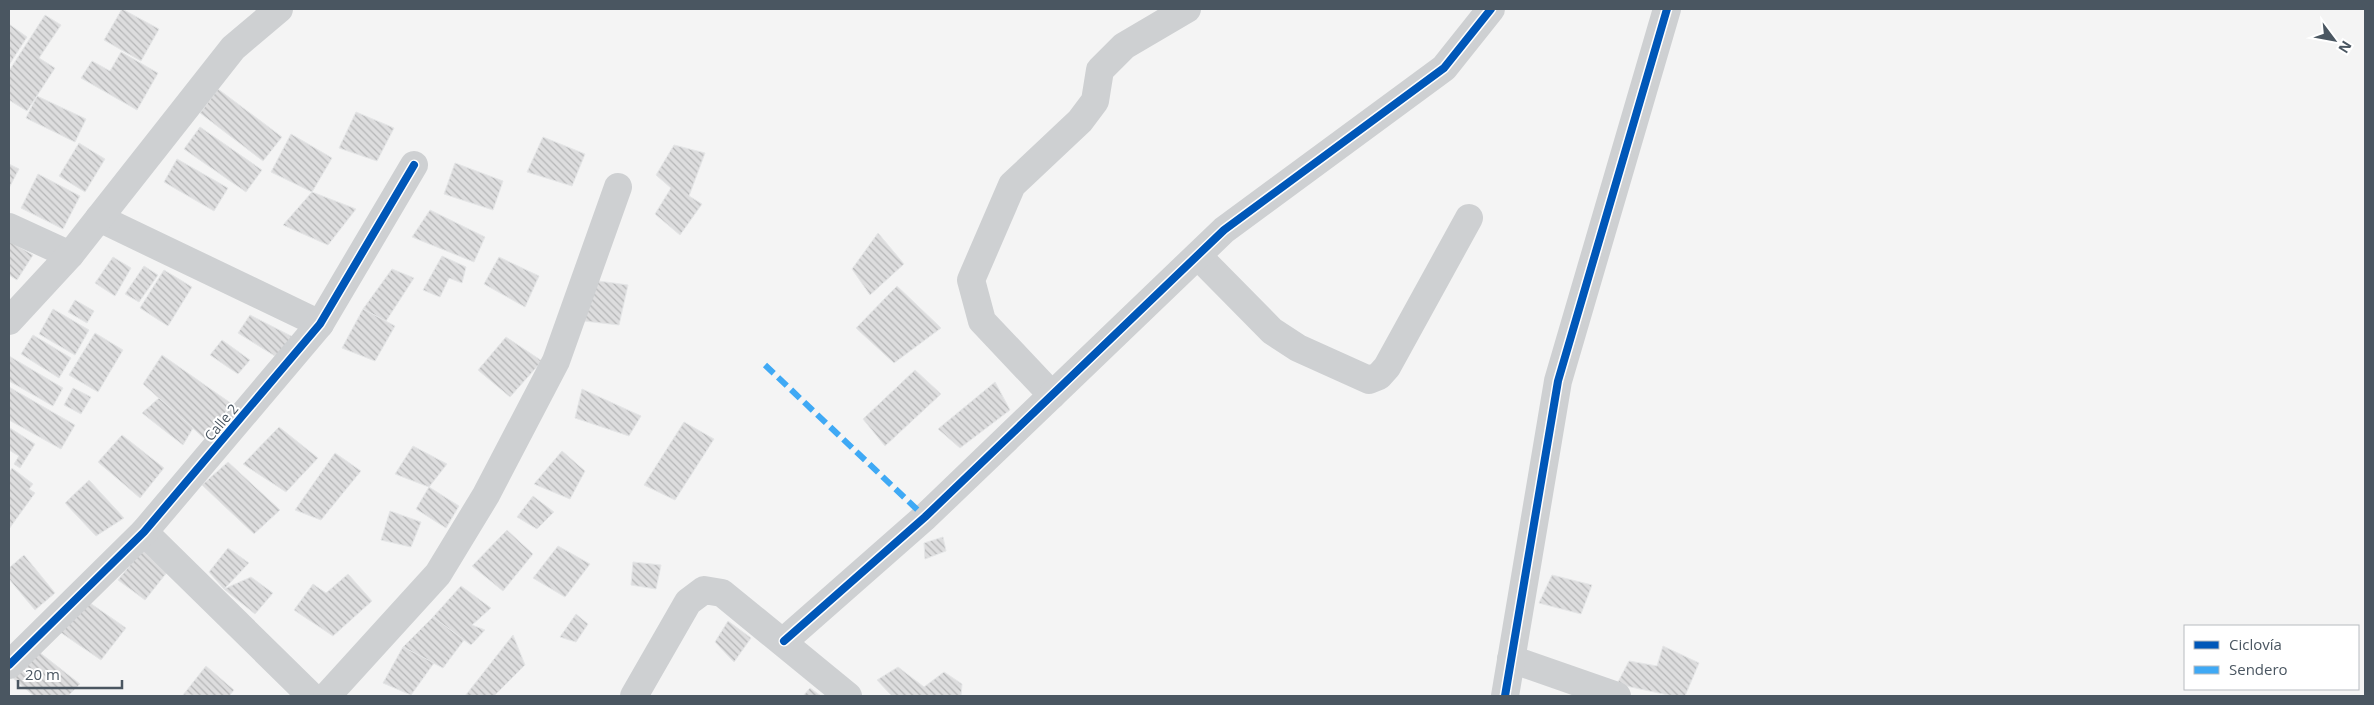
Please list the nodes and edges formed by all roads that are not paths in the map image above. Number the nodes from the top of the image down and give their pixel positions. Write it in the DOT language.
graph roads {
  1 [pos="276,9"];
  2 [pos="1187,9"];
  3 [pos="1491,9"];
  4 [pos="1668,9"];
  5 [pos="414,165"];
  6 [pos="618,187"];
  7 [pos="99,218"];
  8 [pos="1470,218"];
  9 [pos="9,227"];
  10 [pos="70,256"];
  11 [pos="1198,256"];
  12 [pos="9,321"];
  13 [pos="320,324"];
  14 [pos="1052,395"];
  15 [pos="144,532"];
  16 [pos="784,642"];
  17 [pos="1511,659"];
  18 [pos="9,665"];
  19 [pos="311,696"];
  20 [pos="327,696"];
  21 [pos="634,696"];
  22 [pos="848,696"];
  23 [pos="1505,696"];
  24 [pos="1617,696"];
  1 -- 7 [label="street"];
  2 -- 14 [label="street"];
  3 -- 11 [label="street"];
  4 -- 17 [label="street"];
  5 -- 13 [label="street, Calle 2"];
  6 -- 20 [label="street"];
  7 -- 10 [label="street"];
  7 -- 13 [label="street"];
  8 -- 11 [label="street"];
  9 -- 10 [label="street"];
  10 -- 12 [label="street"];
  11 -- 14 [label="street"];
  13 -- 15 [label="street, Calle 2"];
  14 -- 16 [label="street"];
  15 -- 18 [label="street, Calle 2"];
  15 -- 19 [label="street"];
  16 -- 21 [label="street"];
  16 -- 22 [label="street"];
  17 -- 23 [label="street"];
  17 -- 24 [label="street"];
}
